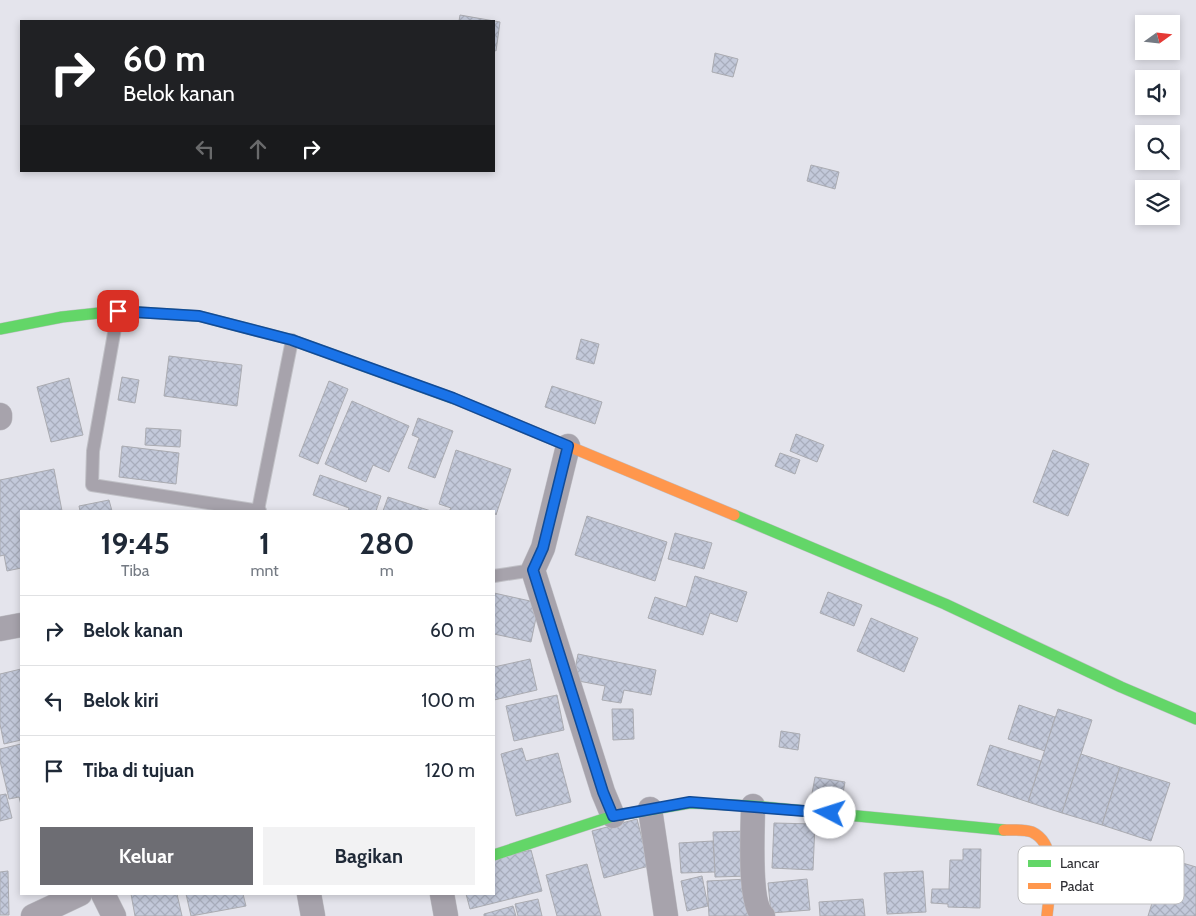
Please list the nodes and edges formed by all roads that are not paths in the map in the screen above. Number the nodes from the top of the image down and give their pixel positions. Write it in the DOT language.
graph roads {
  1 [pos="118,311"];
  2 [pos="0,329"];
  3 [pos="292,340"];
  4 [pos="568,446"];
  5 [pos="253,510"];
  6 [pos="259,510"];
  7 [pos="533,570"];
  8 [pos="495,576"];
  9 [pos="20,625"];
  10 [pos="0,630"];
  11 [pos="1196,719"];
  12 [pos="753,806"];
  13 [pos="650,809"];
  14 [pos="613,816"];
  15 [pos="1046,846"];
  16 [pos="495,855"];
  17 [pos="78,895"];
  18 [pos="104,895"];
  19 [pos="309,895"];
  20 [pos="442,895"];
  21 [pos="33,916"];
  22 [pos="114,916"];
  23 [pos="313,916"];
  24 [pos="446,916"];
  25 [pos="666,916"];
  26 [pos="763,916"];
  1 -- 2 [label="street"];
  1 -- 3 [label="street"];
  1 -- 5 [label="lane"];
  3 -- 4 [label="street"];
  3 -- 6 [label="lane"];
  4 -- 7 [label="street"];
  4 -- 11 [label="street"];
  7 -- 8 [label="lane"];
  7 -- 14 [label="street"];
  9 -- 10 [label="street"];
  12 -- 13 [label="street"];
  12 -- 15 [label="street"];
  12 -- 26 [label="street"];
  13 -- 14 [label="street"];
  13 -- 25 [label="street"];
  14 -- 16 [label="street"];
  17 -- 21 [label="street"];
  18 -- 22 [label="street"];
  19 -- 23 [label="street"];
  20 -- 24 [label="street"];
}
